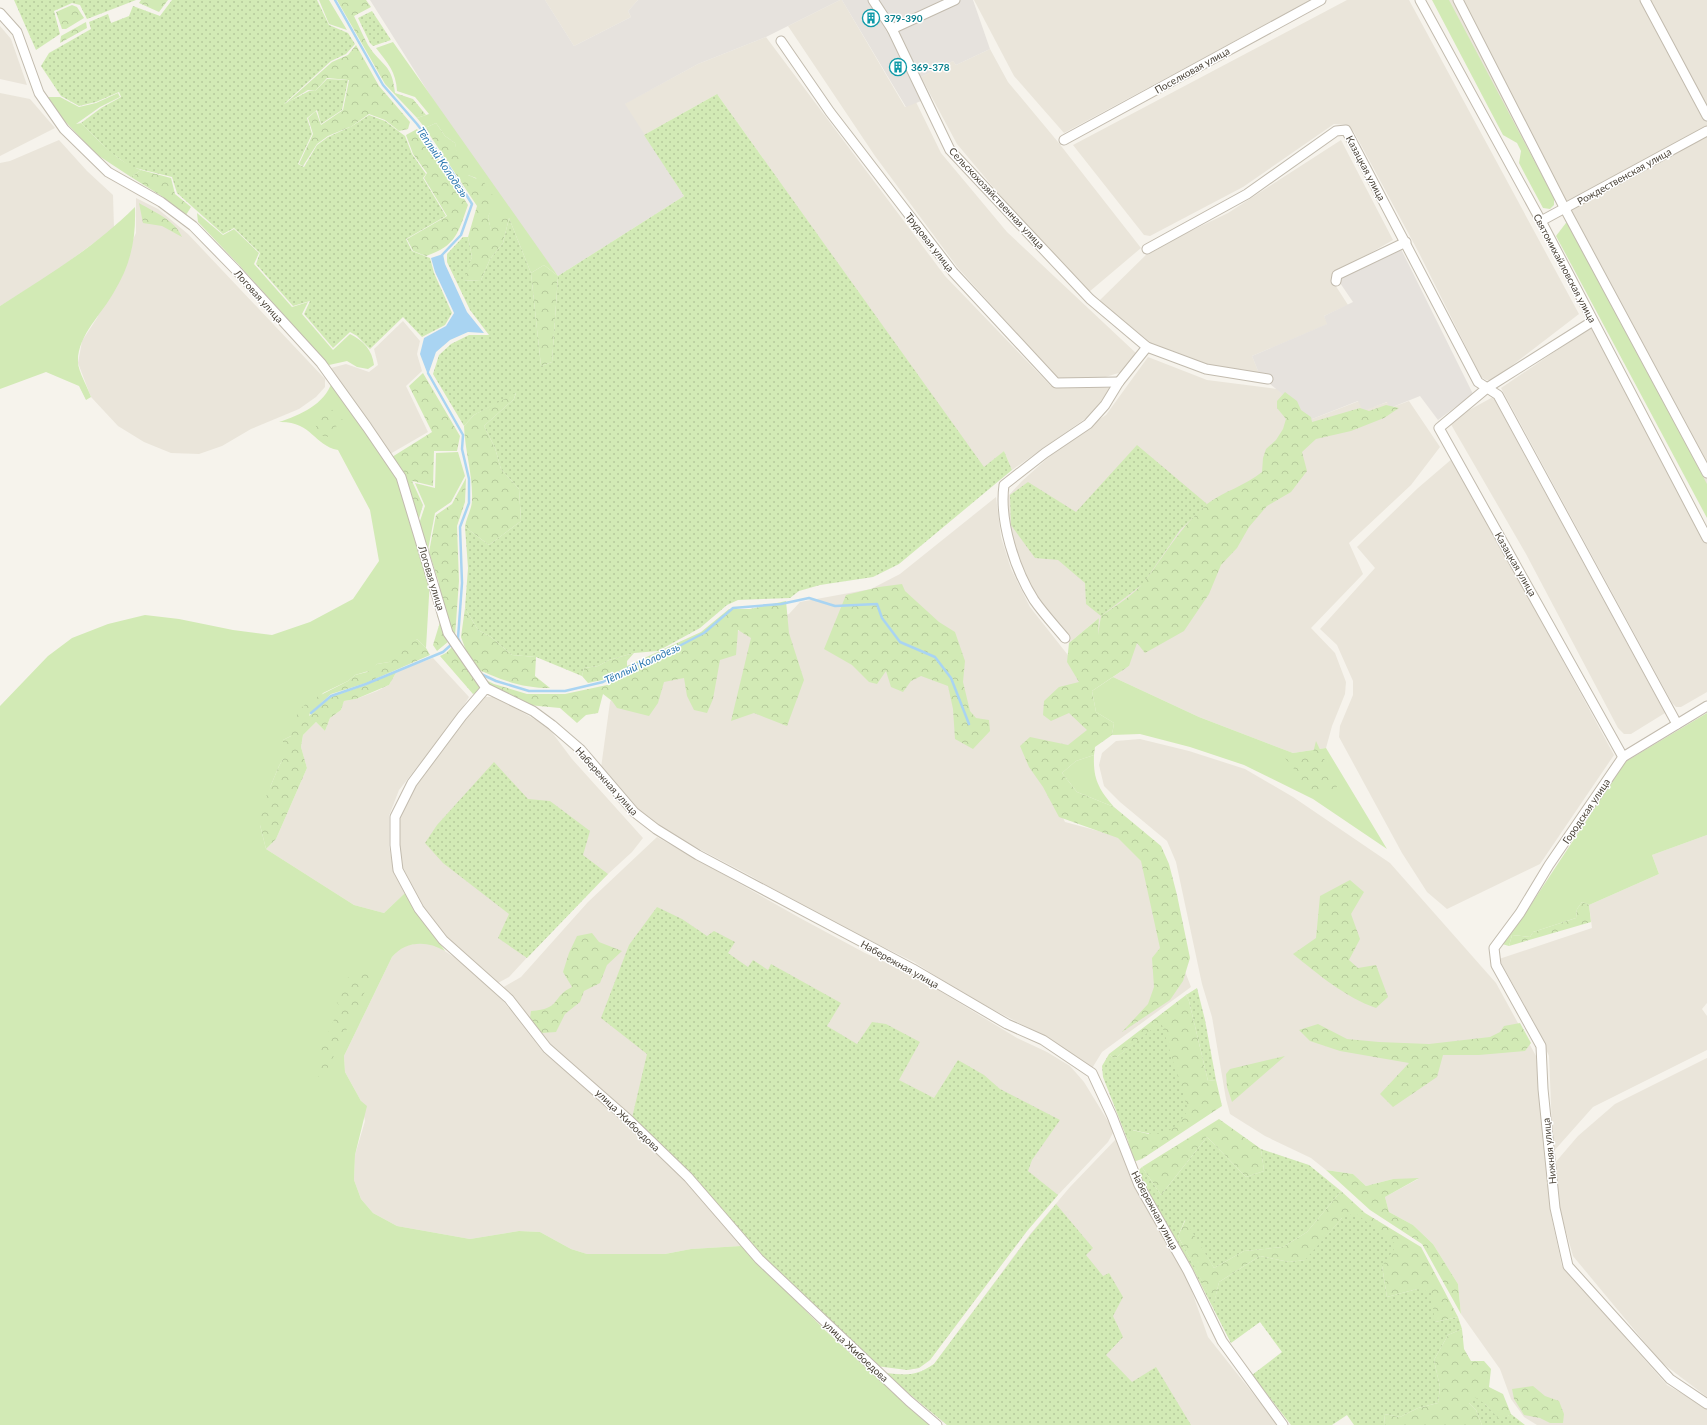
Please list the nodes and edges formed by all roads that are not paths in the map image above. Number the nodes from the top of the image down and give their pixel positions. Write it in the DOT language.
graph roads {
  1 [pos="873,0"];
  2 [pos="954,0"];
  3 [pos="1321,0"];
  4 [pos="1420,0"];
  5 [pos="1458,0"];
  6 [pos="1645,0"];
  7 [pos="0,13"];
  8 [pos="892,29"];
  9 [pos="780,40"];
  10 [pos="1707,116"];
  11 [pos="1707,131"];
  12 [pos="1064,140"];
  13 [pos="1565,209"];
  14 [pos="1541,221"];
  15 [pos="1406,242"];
  16 [pos="1147,249"];
  17 [pos="1336,281"];
  18 [pos="1593,321"];
  19 [pos="1147,347"];
  20 [pos="1268,379"];
  21 [pos="1119,382"];
  22 [pos="1487,388"];
  23 [pos="1707,473"];
  24 [pos="1707,538"];
  25 [pos="1065,638"];
  26 [pos="483,685"];
  27 [pos="1707,706"];
  28 [pos="1677,724"];
  29 [pos="1622,757"];
  30 [pos="1549,865"];
  31 [pos="1707,1404"];
  32 [pos="937,1425"];
  33 [pos="1283,1425"];
  1 -- 8 [label="street, Сельскохозяйственная улица"];
  2 -- 8 [label="street"];
  3 -- 12 [label="street, Поселковая улица"];
  4 -- 14 [label="street, Святомихайловская улица"];
  5 -- 13 [label="street"];
  6 -- 10 [label="street"];
  7 -- 26 [label="street, Логовая улица"];
  8 -- 19 [label="street, Сельскохозяйственная улица"];
  9 -- 21 [label="street, Трудовая улица"];
  11 -- 13 [label="street, Рождественская улица"];
  13 -- 14 [label="street, Рождественская улица"];
  13 -- 23 [label="street"];
  14 -- 18 [label="street, Святомихайловская улица"];
  15 -- 16 [label="street, Казацкая улица"];
  15 -- 17 [label="street"];
  15 -- 22 [label="street, Казацкая улица"];
  18 -- 22 [label="street, Казацкая улица"];
  18 -- 24 [label="street, Святомихайловская улица"];
  19 -- 20 [label="street, Сельскохозяйственная улица"];
  19 -- 21 [label="street"];
  21 -- 25 [label="street"];
  22 -- 28 [label="street, Казацкая улица"];
  22 -- 29 [label="street, Казацкая улица"];
  26 -- 32 [label="street, улица Жибоедова"];
  26 -- 33 [label="street, Набережная улица"];
  27 -- 28 [label="street"];
  28 -- 29 [label="street"];
  29 -- 30 [label="street, Городская улица"];
  30 -- 31 [label="street, Нижняя улица"];
}
